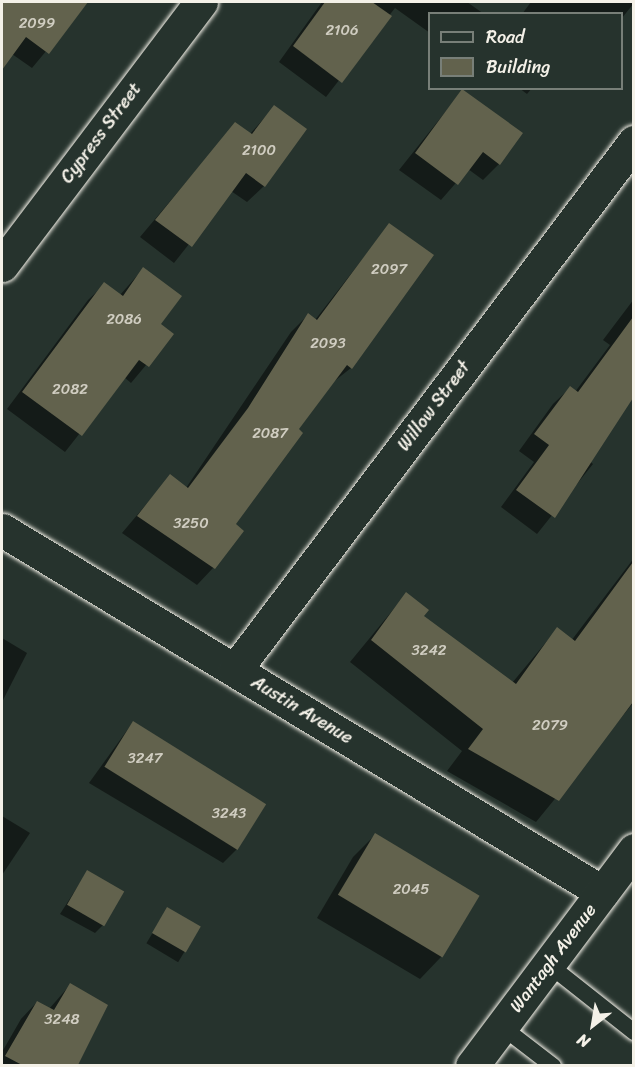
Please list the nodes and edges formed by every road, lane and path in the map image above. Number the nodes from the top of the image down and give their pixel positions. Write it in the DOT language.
graph roads {
  1 [pos="201,2"];
  2 [pos="633,142"];
  3 [pos="2,265"];
  4 [pos="2,530"];
  5 [pos="235,670"];
  6 [pos="633,850"];
  7 [pos="602,892"];
  8 [pos="548,964"];
  9 [pos="501,1026"];
  10 [pos="633,1032"];
  11 [pos="472,1065"];
  12 [pos="553,1065"];
  1 -- 3 [label="street, Cypress Street"];
  2 -- 5 [label="street, Willow Street"];
  4 -- 5 [label="street, Austin Avenue"];
  5 -- 7 [label="street, Austin Avenue"];
  6 -- 7 [label="street, Wantagh Avenue"];
  7 -- 8 [label="street, Wantagh Avenue"];
  8 -- 9 [label="street, Wantagh Avenue"];
  8 -- 10 [label="lane"];
  9 -- 11 [label="street, Wantagh Avenue"];
  9 -- 12 [label="lane"];
}
